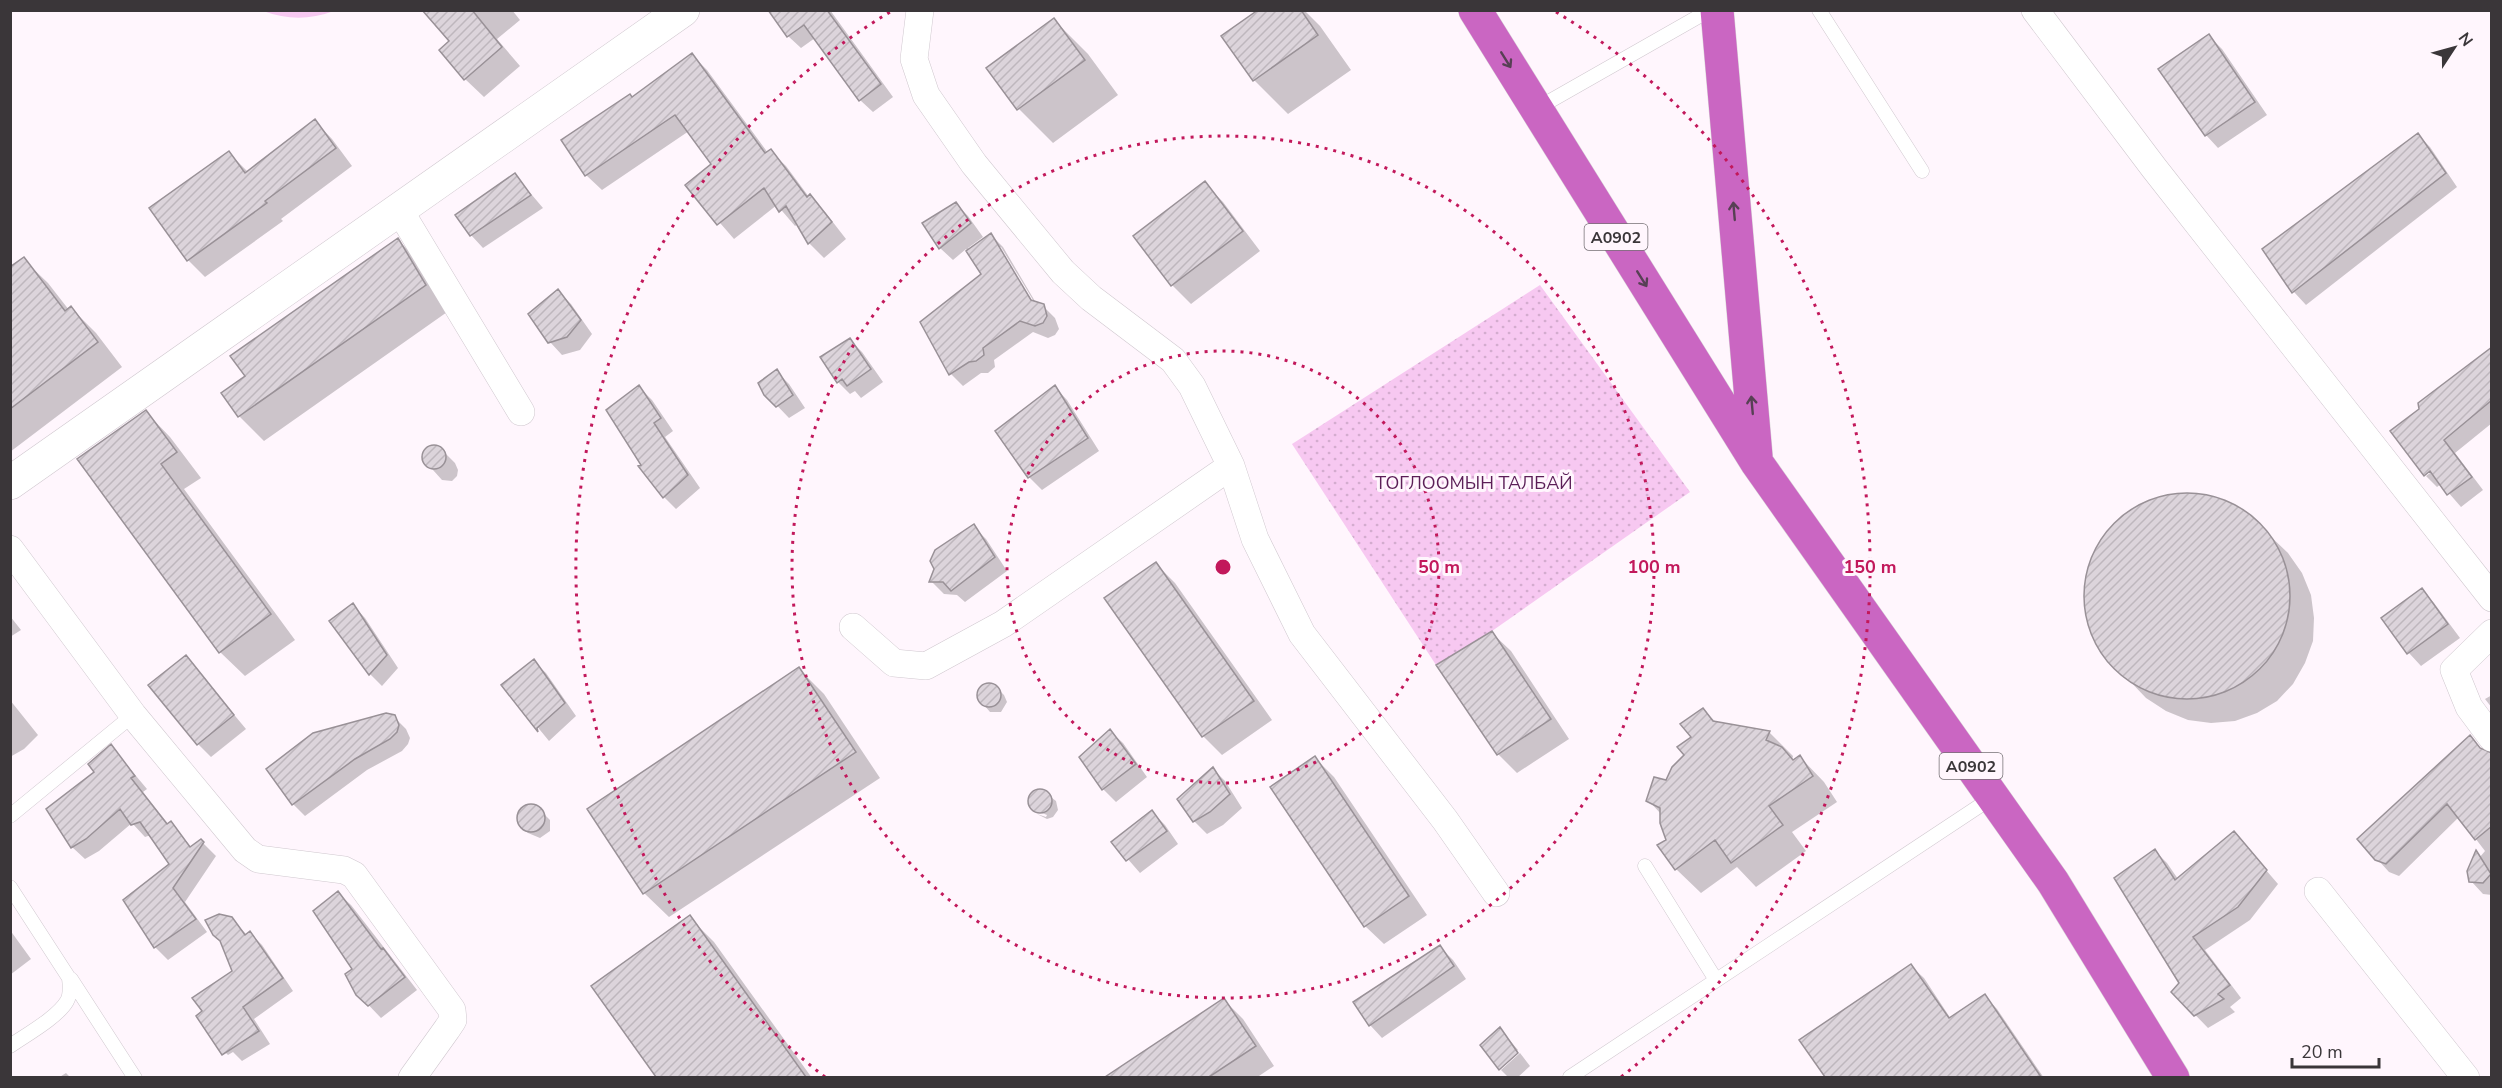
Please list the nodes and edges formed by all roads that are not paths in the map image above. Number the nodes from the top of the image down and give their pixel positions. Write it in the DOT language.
graph roads {
  1 [pos="683,10"];
  2 [pos="920,10"];
  3 [pos="1475,10"];
  4 [pos="1710,10"];
  5 [pos="1717,10"];
  6 [pos="1819,10"];
  7 [pos="2035,10"];
  8 [pos="1536,109"];
  9 [pos="1923,171"];
  10 [pos="400,211"];
  11 [pos="521,412"];
  12 [pos="1757,463"];
  13 [pos="1232,466"];
  14 [pos="10,483"];
  15 [pos="10,549"];
  16 [pos="2492,598"];
  17 [pos="853,627"];
  18 [pos="2492,633"];
  19 [pos="133,716"];
  20 [pos="2492,738"];
  21 [pos="1993,797"];
  22 [pos="10,816"];
  23 [pos="1645,866"];
  24 [pos="10,886"];
  25 [pos="2318,891"];
  26 [pos="1496,893"];
  27 [pos="69,978"];
  28 [pos="1716,980"];
  29 [pos="10,1046"];
  30 [pos="135,1077"];
  31 [pos="412,1077"];
  32 [pos="1570,1077"];
  33 [pos="2173,1077"];
  34 [pos="2466,1077"];
  1 -- 10 [label="main road"];
  2 -- 13 [label="street"];
  3 -- 8 [label="highway, A0902, one-way"];
  4 -- 8 [label="lane"];
  12 -- 5 [label="highway, one-way"];
  6 -- 9 [label="lane"];
  7 -- 16 [label="street"];
  8 -- 12 [label="highway, A0902, one-way"];
  10 -- 11 [label="street"];
  10 -- 14 [label="main road"];
  12 -- 21 [label="highway, A0902"];
  13 -- 17 [label="street"];
  13 -- 26 [label="street"];
  15 -- 19 [label="street"];
  18 -- 20 [label="street"];
  19 -- 22 [label="lane"];
  19 -- 31 [label="street"];
  21 -- 28 [label="lane"];
  21 -- 33 [label="highway, A0902"];
  23 -- 28 [label="lane"];
  24 -- 27 [label="lane"];
  25 -- 34 [label="street"];
  27 -- 29 [label="lane"];
  27 -- 30 [label="lane"];
  28 -- 32 [label="lane"];
}
